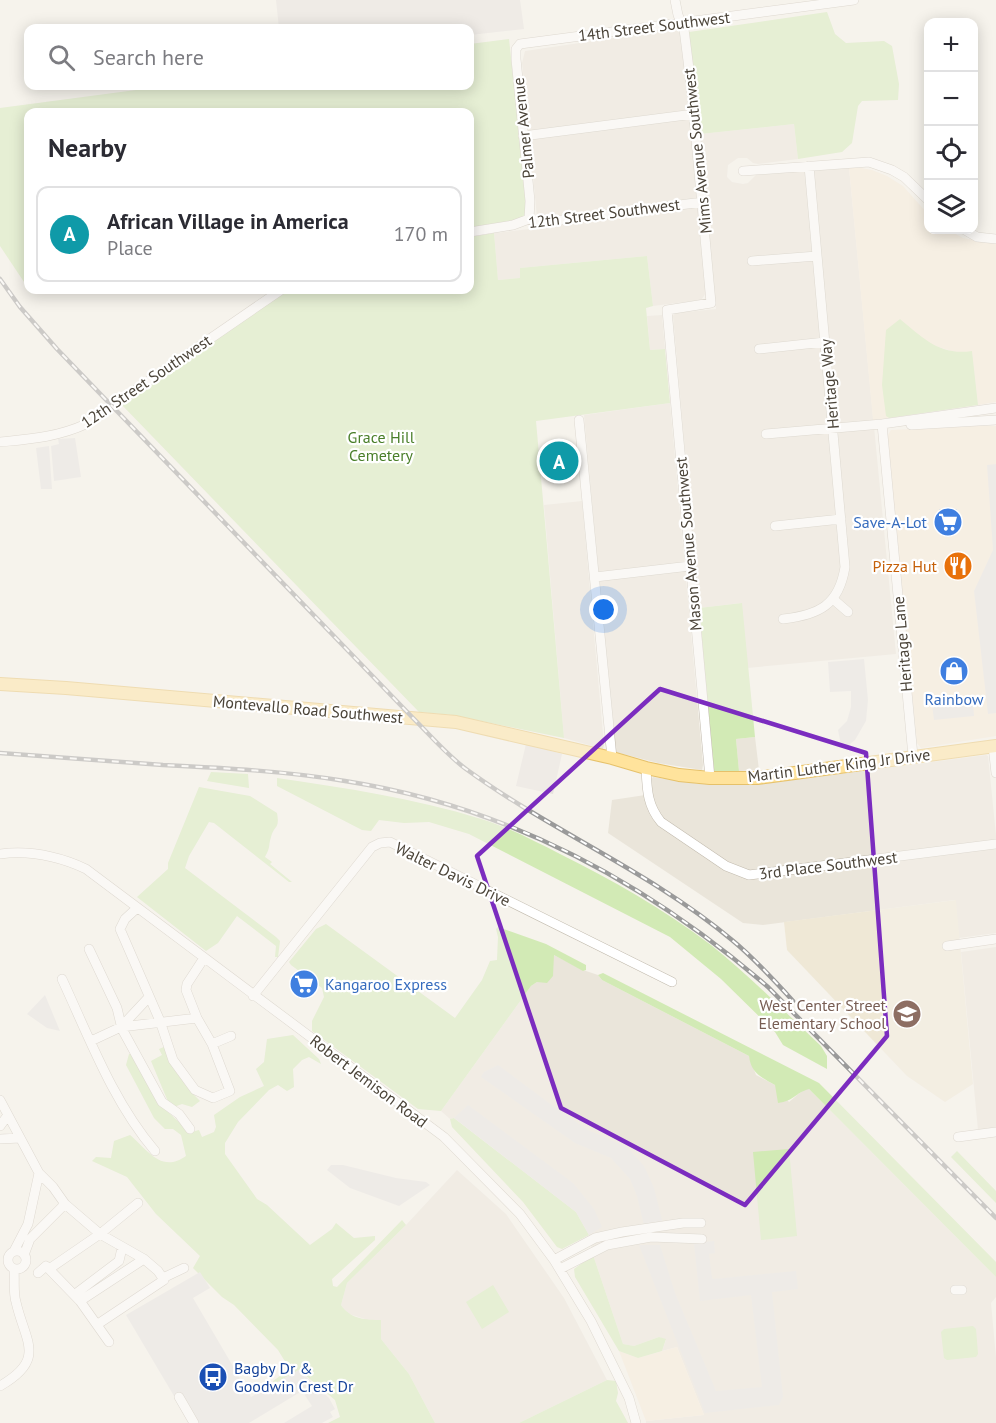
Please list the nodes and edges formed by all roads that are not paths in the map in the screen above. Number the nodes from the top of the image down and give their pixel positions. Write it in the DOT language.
graph roads {
  1 [pos="675,0"];
  2 [pos="855,0"];
  3 [pos="681,24"];
  4 [pos="525,42"];
  5 [pos="693,114"];
  6 [pos="523,136"];
  7 [pos="809,166"];
  8 [pos="743,171"];
  9 [pos="924,196"];
  10 [pos="703,202"];
  11 [pos="529,219"];
  12 [pos="474,231"];
  13 [pos="972,234"];
  14 [pos="996,239"];
  15 [pos="817,256"];
  16 [pos="752,261"];
  17 [pos="275,294"];
  18 [pos="667,310"];
  19 [pos="825,342"];
  20 [pos="759,349"];
  21 [pos="996,408"];
  22 [pos="579,420"];
  23 [pos="996,420"];
  24 [pos="882,424"];
  25 [pos="833,429"];
  26 [pos="766,434"];
  27 [pos="0,442"];
  28 [pos="841,519"];
  29 [pos="775,526"];
  30 [pos="690,566"];
  31 [pos="595,577"];
  32 [pos="833,599"];
  33 [pos="848,612"];
  34 [pos="783,619"];
  35 [pos="0,684"];
  36 [pos="994,746"];
  37 [pos="913,756"];
  38 [pos="612,758"];
  39 [pos="646,768"];
  40 [pos="996,773"];
  41 [pos="710,778"];
  42 [pos="996,844"];
  43 [pos="0,854"];
  44 [pos="137,908"];
  45 [pos="996,939"];
  46 [pos="947,946"];
  47 [pos="89,949"];
  48 [pos="204,958"];
  49 [pos="62,979"];
  50 [pos="672,982"];
  51 [pos="253,996"];
  52 [pos="149,998"];
  53 [pos="197,1018"];
  54 [pos="160,1021"];
  55 [pos="122,1028"];
  56 [pos="231,1036"];
  57 [pos="91,1041"];
  58 [pos="212,1044"];
  59 [pos="0,1100"];
  60 [pos="8,1115"];
  61 [pos="0,1126"];
  62 [pos="190,1129"];
  63 [pos="996,1132"];
  64 [pos="957,1137"];
  65 [pos="20,1138"];
  66 [pos="0,1139"];
  67 [pos="155,1151"];
  68 [pos="39,1173"];
  69 [pos="138,1203"];
  70 [pos="65,1204"];
  71 [pos="702,1223"];
  72 [pos="100,1234"];
  73 [pos="702,1239"];
  74 [pos="122,1248"];
  75 [pos="14,1251"];
  76 [pos="24,1254"];
  77 [pos="144,1259"];
  78 [pos="554,1260"];
  79 [pos="184,1268"];
  80 [pos="49,1269"];
  81 [pos="560,1269"];
  82 [pos="14,1270"];
  83 [pos="39,1273"];
  84 [pos="163,1278"];
  85 [pos="77,1298"];
  86 [pos="98,1324"];
  87 [pos="109,1342"];
  88 [pos="0,1386"];
  89 [pos="179,1397"];
  90 [pos="194,1423"];
  91 [pos="636,1423"];
  1 -- 3 [label="street, Mims Avenue Southwest"];
  2 -- 3 [label="street, 14th Street Southwest"];
  3 -- 4 [label="street, 14th Street Southwest"];
  3 -- 5 [label="street, Mims Avenue Southwest"];
  4 -- 6 [label="street, Palmer Avenue"];
  5 -- 6 [label="street"];
  5 -- 10 [label="street, Mims Avenue Southwest"];
  6 -- 11 [label="street, Palmer Avenue"];
  7 -- 8 [label="street"];
  7 -- 9 [label="street"];
  7 -- 15 [label="street, Heritage Way"];
  10 -- 11 [label="street, 12th Street Southwest"];
  10 -- 18 [label="street, Mims Avenue Southwest"];
  11 -- 12 [label="street, 12th Street Southwest"];
  13 -- 14 [label="street"];
  15 -- 16 [label="street"];
  15 -- 19 [label="street, Heritage Way"];
  17 -- 27 [label="street, 12th Street Southwest"];
  18 -- 30 [label="street, Mason Avenue Southwest"];
  19 -- 20 [label="street"];
  19 -- 25 [label="street, Heritage Way"];
  21 -- 24 [label="street"];
  22 -- 31 [label="street"];
  23 -- 24 [label="street"];
  24 -- 25 [label="street"];
  24 -- 37 [label="street, Heritage Lane"];
  25 -- 26 [label="street"];
  25 -- 28 [label="street, Heritage Way"];
  28 -- 29 [label="street"];
  28 -- 32 [label="street, Heritage Way"];
  30 -- 31 [label="street"];
  30 -- 41 [label="street, Mason Avenue Southwest"];
  31 -- 38 [label="street"];
  32 -- 33 [label="street"];
  32 -- 34 [label="street"];
  35 -- 38 [label="main road, Montevallo Road Southwest"];
  36 -- 37 [label="main road, Martin Luther King Jr Drive"];
  36 -- 40 [label="street"];
  37 -- 41 [label="main road, Martin Luther King Jr Drive"];
  38 -- 39 [label="main road, Martin Luther King Jr Drive"];
  39 -- 41 [label="main road, Martin Luther King Jr Drive"];
  39 -- 42 [label="street, 3rd Place Southwest"];
  43 -- 44 [label="street, Robert Jemison Road"];
  44 -- 48 [label="street, Robert Jemison Road"];
  44 -- 52 [label="street"];
  45 -- 46 [label="street"];
  47 -- 55 [label="street"];
  48 -- 51 [label="street, Robert Jemison Road"];
  48 -- 53 [label="street"];
  49 -- 57 [label="street"];
  50 -- 51 [label="street, Walter Davis Drive"];
  51 -- 78 [label="street, Robert Jemison Road"];
  52 -- 54 [label="street"];
  52 -- 55 [label="street"];
  53 -- 54 [label="street"];
  53 -- 58 [label="street"];
  54 -- 55 [label="street"];
  54 -- 58 [label="street"];
  55 -- 57 [label="street"];
  55 -- 62 [label="street"];
  56 -- 58 [label="street"];
  57 -- 67 [label="street"];
  59 -- 60 [label="street"];
  60 -- 61 [label="street"];
  60 -- 65 [label="street"];
  63 -- 64 [label="street"];
  65 -- 66 [label="street"];
  65 -- 68 [label="street"];
  68 -- 70 [label="street"];
  68 -- 75 [label="street"];
  69 -- 72 [label="street"];
  70 -- 72 [label="street"];
  70 -- 76 [label="street"];
  71 -- 78 [label="street"];
  72 -- 74 [label="street"];
  72 -- 80 [label="street"];
  73 -- 81 [label="street"];
  74 -- 77 [label="street"];
  74 -- 85 [label="street"];
  75 -- 76 [label="street"];
  75 -- 82 [label="street"];
  76 -- 82 [label="street"];
  77 -- 84 [label="street"];
  77 -- 85 [label="street"];
  78 -- 81 [label="street, Robert Jemison Road"];
  79 -- 84 [label="street"];
  80 -- 83 [label="street"];
  80 -- 85 [label="street"];
  81 -- 91 [label="street, Robert Jemison Road"];
  82 -- 88 [label="street"];
  84 -- 86 [label="street"];
  85 -- 86 [label="street"];
  86 -- 87 [label="street"];
  89 -- 90 [label="street"];
}
